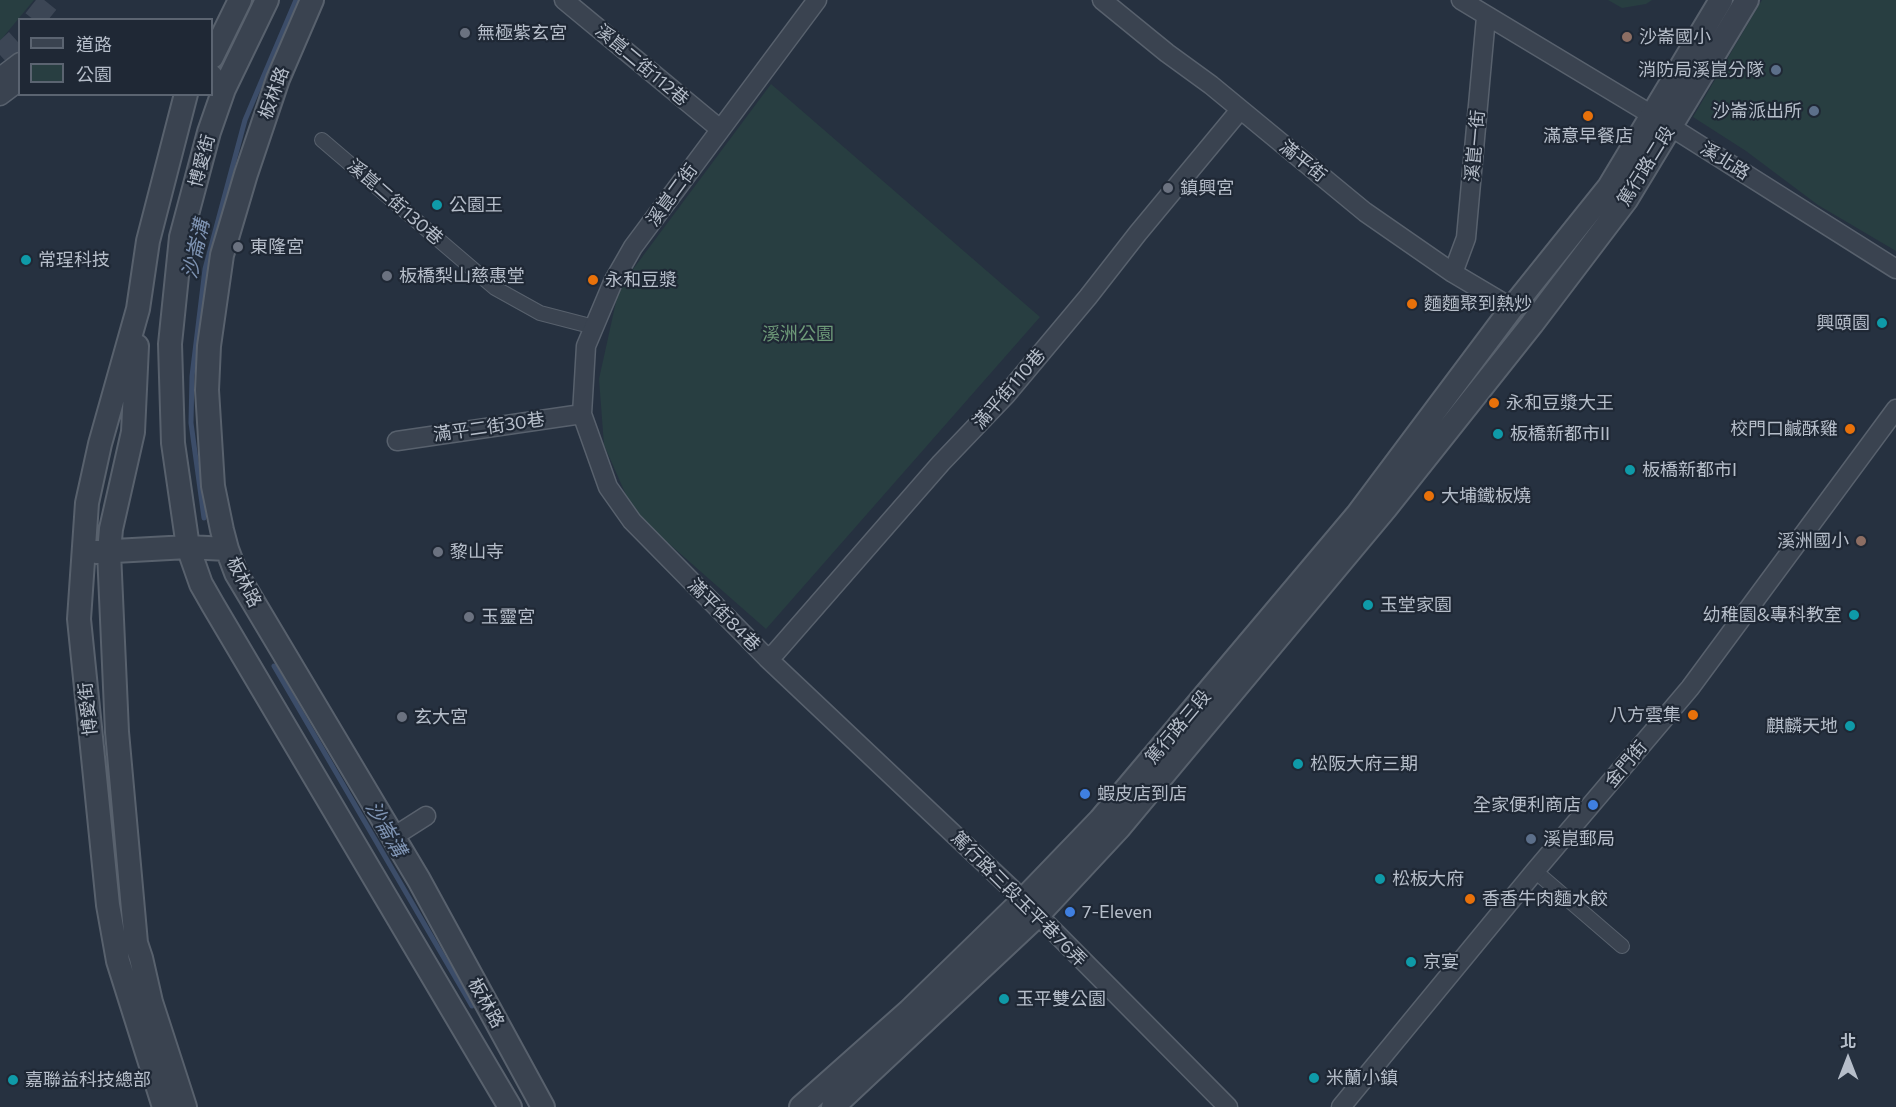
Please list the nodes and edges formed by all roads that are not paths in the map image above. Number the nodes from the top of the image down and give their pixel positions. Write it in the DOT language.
graph roads {
  1 [pos="240,0"];
  2 [pos="267,0"];
  3 [pos="312,0"];
  4 [pos="564,0"];
  5 [pos="817,0"];
  6 [pos="1102,0"];
  7 [pos="1461,0"];
  8 [pos="1721,0"];
  9 [pos="1747,0"];
  10 [pos="1486,17"];
  11 [pos="213,55"];
  12 [pos="18,64"];
  13 [pos="0,77"];
  14 [pos="18,82"];
  15 [pos="216,83"];
  16 [pos="0,96"];
  17 [pos="185,96"];
  18 [pos="1240,110"];
  19 [pos="1661,121"];
  20 [pos="720,129"];
  21 [pos="322,140"];
  22 [pos="1896,269"];
  23 [pos="1453,273"];
  24 [pos="1512,308"];
  25 [pos="138,309"];
  26 [pos="1532,324"];
  27 [pos="594,327"];
  28 [pos="1896,409"];
  29 [pos="582,414"];
  30 [pos="397,441"];
  31 [pos="188,547"];
  32 [pos="227,549"];
  33 [pos="83,552"];
  34 [pos="109,552"];
  35 [pos="767,658"];
  36 [pos="907,789"];
  37 [pos="426,816"];
  38 [pos="393,837"];
  39 [pos="1534,871"];
  40 [pos="1031,907"];
  41 [pos="1622,946"];
  42 [pos="164,1107"];
  43 [pos="185,1107"];
  44 [pos="510,1107"];
  45 [pos="543,1107"];
  46 [pos="801,1107"];
  47 [pos="833,1107"];
  48 [pos="1228,1107"];
  49 [pos="1341,1107"];
  1 -- 11 [label="street"];
  2 -- 15 [label="street, 博愛街"];
  3 -- 32 [label="street, 板林路"];
  4 -- 20 [label="street, 溪崑二街112巷"];
  5 -- 20 [label="street, 溪崑二街"];
  6 -- 18 [label="street, 滿平街"];
  7 -- 10 [label="street, 溪北路"];
  8 -- 19 [label="street, 篤行路二段"];
  9 -- 19 [label="street, 篤行路二段"];
  10 -- 19 [label="street, 溪北路"];
  10 -- 23 [label="street, 溪崑一街"];
  12 -- 13 [label="street"];
  14 -- 16 [label="street"];
  15 -- 31 [label="street, 博愛街"];
  17 -- 25 [label="street, 博愛街"];
  18 -- 23 [label="street, 滿平街"];
  18 -- 35 [label="street, 滿平街110巷"];
  19 -- 22 [label="street, 溪北路"];
  19 -- 24 [label="street, 篤行路二段"];
  19 -- 26 [label="street, 篤行路二段"];
  20 -- 27 [label="street, 溪崑二街"];
  21 -- 27 [label="street, 溪崑二街130巷"];
  23 -- 24 [label="street, 滿平街"];
  24 -- 40 [label="street, 篤行路三段"];
  25 -- 33 [label="street, 博愛街"];
  25 -- 34 [label="street, 博愛街"];
  26 -- 40 [label="street, 篤行路三段"];
  27 -- 29 [label="street, 溪崑二街"];
  28 -- 39 [label="street, 金門街"];
  29 -- 30 [label="street, 滿平二街30巷"];
  29 -- 35 [label="street, 滿平街84巷"];
  31 -- 32 [label="street"];
  31 -- 34 [label="street"];
  31 -- 44 [label="street, 板林路"];
  32 -- 38 [label="street, 板林路"];
  33 -- 34 [label="street"];
  33 -- 42 [label="street, 博愛街"];
  34 -- 43 [label="street, 博愛街"];
  35 -- 36 [label="street, 滿平街84巷"];
  36 -- 40 [label="street, 篤行路三段玉平巷76弄"];
  37 -- 38 [label="street"];
  38 -- 45 [label="street, 板林路"];
  39 -- 41 [label="street"];
  39 -- 49 [label="street, 金門街"];
  40 -- 46 [label="street, 篤行路三段"];
  40 -- 47 [label="street, 篤行路三段"];
  40 -- 48 [label="street, 篤行路三段玉平巷76弄"];
}
